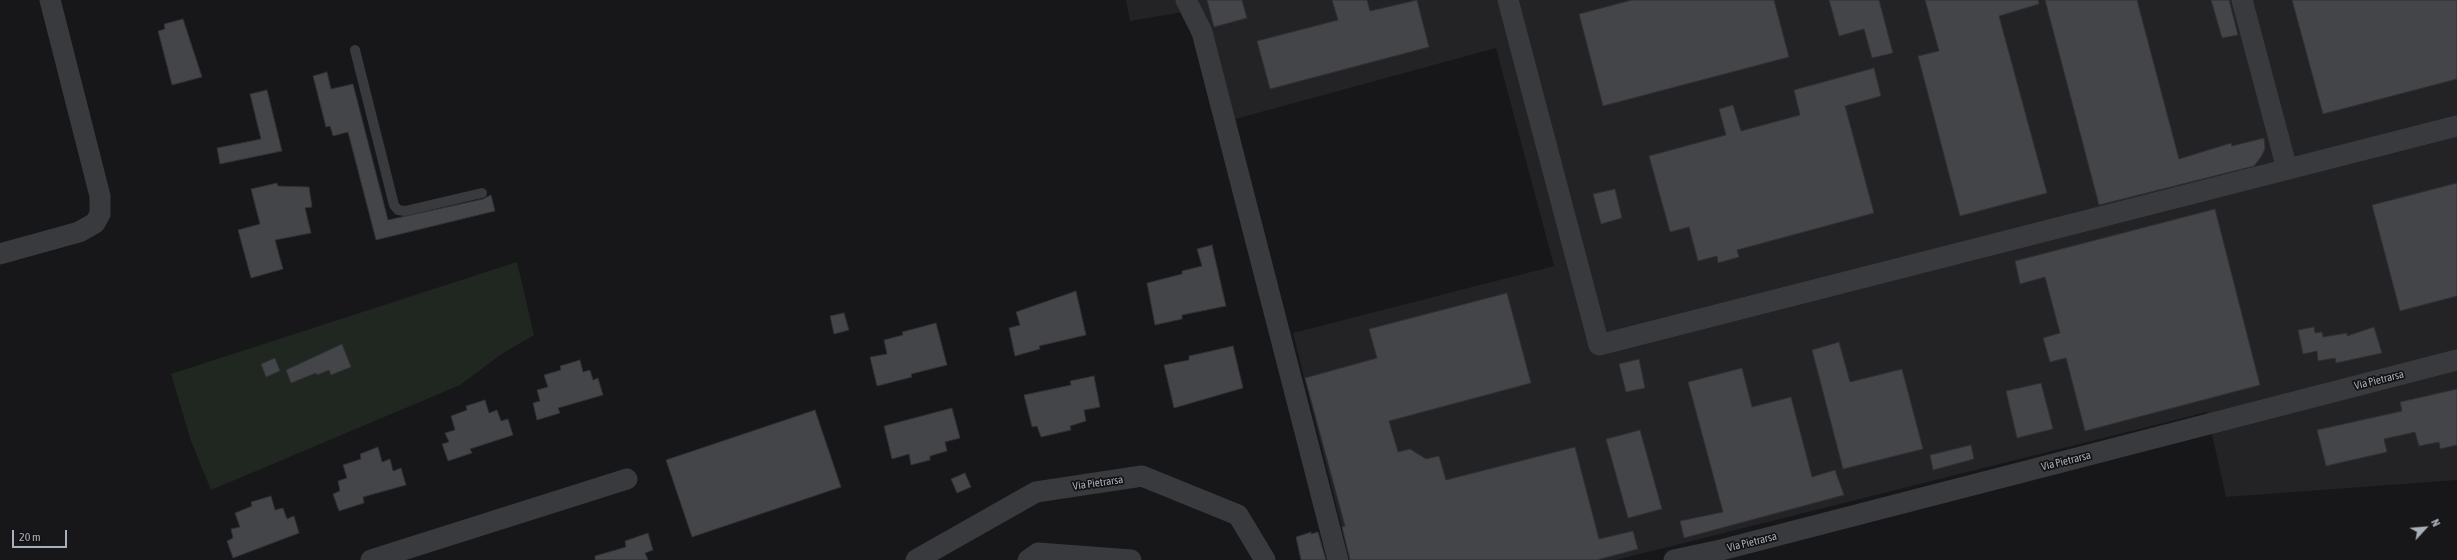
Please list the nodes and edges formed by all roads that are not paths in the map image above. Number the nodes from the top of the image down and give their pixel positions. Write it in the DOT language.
graph roads {
  1 [pos="50,0"];
  2 [pos="1186,0"];
  3 [pos="1508,0"];
  4 [pos="2242,0"];
  5 [pos="355,50"];
  6 [pos="2457,126"];
  7 [pos="2287,169"];
  8 [pos="482,192"];
  9 [pos="0,254"];
  10 [pos="2457,360"];
  11 [pos="627,479"];
  12 [pos="371,560"];
  13 [pos="916,560"];
  14 [pos="1028,560"];
  15 [pos="1131,560"];
  16 [pos="1265,560"];
  17 [pos="1338,560"];
  18 [pos="1674,560"];
  1 -- 9 [label="street"];
  2 -- 17 [label="street"];
  3 -- 7 [label="street"];
  4 -- 7 [label="street"];
  5 -- 8 [label="lane"];
  6 -- 7 [label="street"];
  10 -- 18 [label="street, Via Pietrarsa"];
  11 -- 12 [label="street"];
  13 -- 16 [label="street, Via Pietrarsa"];
  14 -- 15 [label="street"];
}
